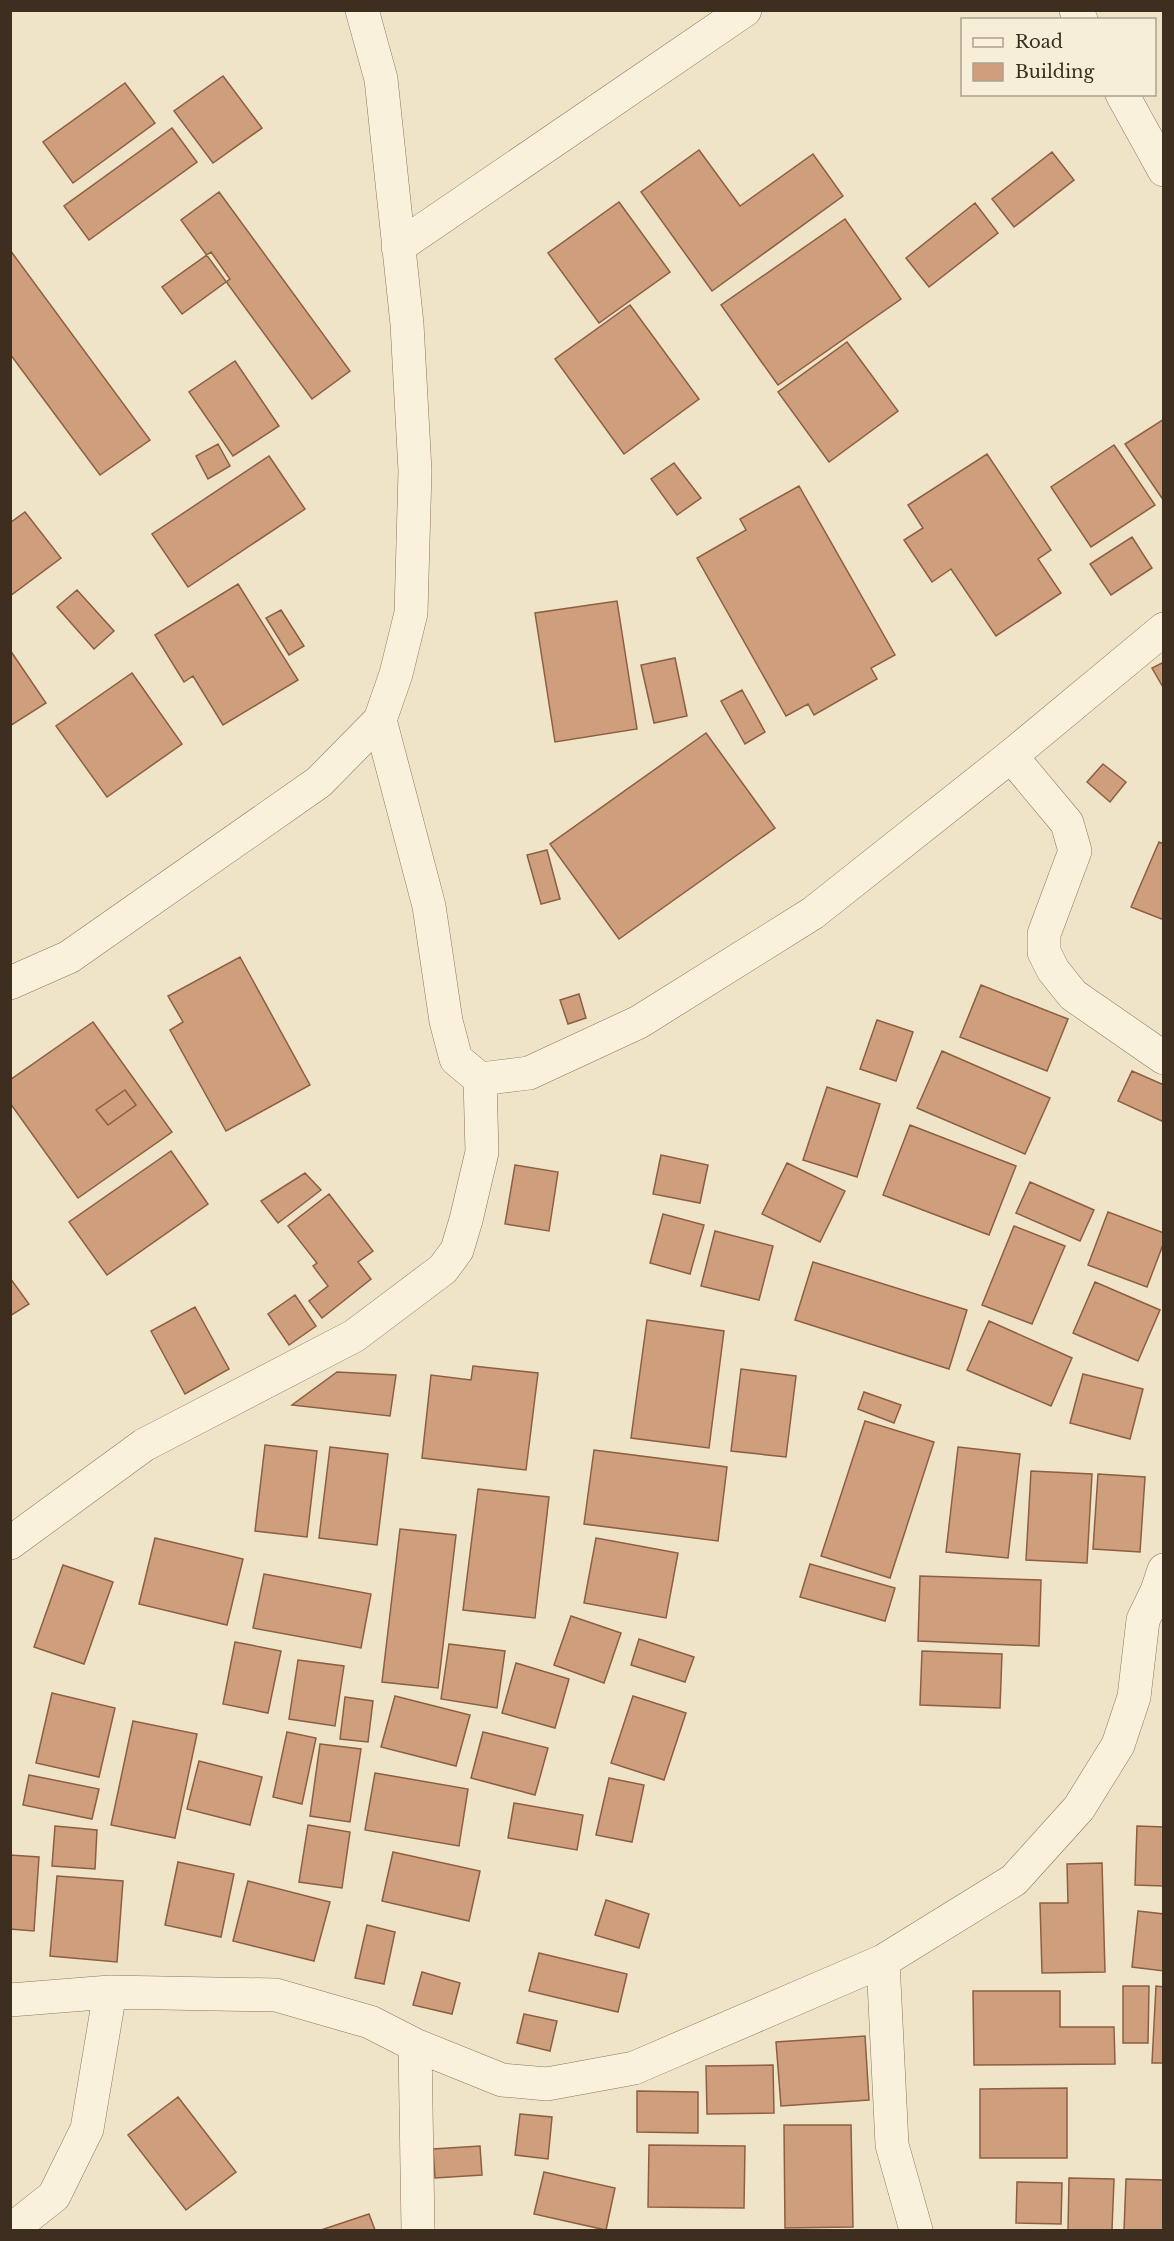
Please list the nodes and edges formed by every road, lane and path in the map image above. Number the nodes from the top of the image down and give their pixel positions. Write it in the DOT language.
graph roads {
  1 [pos="362,10"];
  2 [pos="746,10"];
  3 [pos="1123,96"];
  4 [pos="1164,170"];
  5 [pos="398,247"];
  6 [pos="1164,628"];
  7 [pos="380,720"];
  8 [pos="1011,756"];
  9 [pos="10,983"];
  10 [pos="1164,1058"];
  11 [pos="480,1079"];
  12 [pos="10,1543"];
  13 [pos="1164,1570"];
  14 [pos="883,1961"];
  15 [pos="110,1992"];
  16 [pos="10,2000"];
  17 [pos="415,2044"];
  18 [pos="11,2230"];
  19 [pos="418,2230"];
  20 [pos="916,2230"];
  1 -- 5 [label="street"];
  2 -- 5 [label="street"];
  3 -- 4 [label="street"];
  5 -- 7 [label="street"];
  6 -- 8 [label="street"];
  7 -- 9 [label="street"];
  7 -- 11 [label="street"];
  8 -- 10 [label="street"];
  8 -- 11 [label="street"];
  11 -- 12 [label="street"];
  13 -- 14 [label="street"];
  14 -- 17 [label="street"];
  14 -- 20 [label="street"];
  15 -- 16 [label="street"];
  15 -- 17 [label="street"];
  15 -- 18 [label="street"];
  17 -- 19 [label="street"];
}
